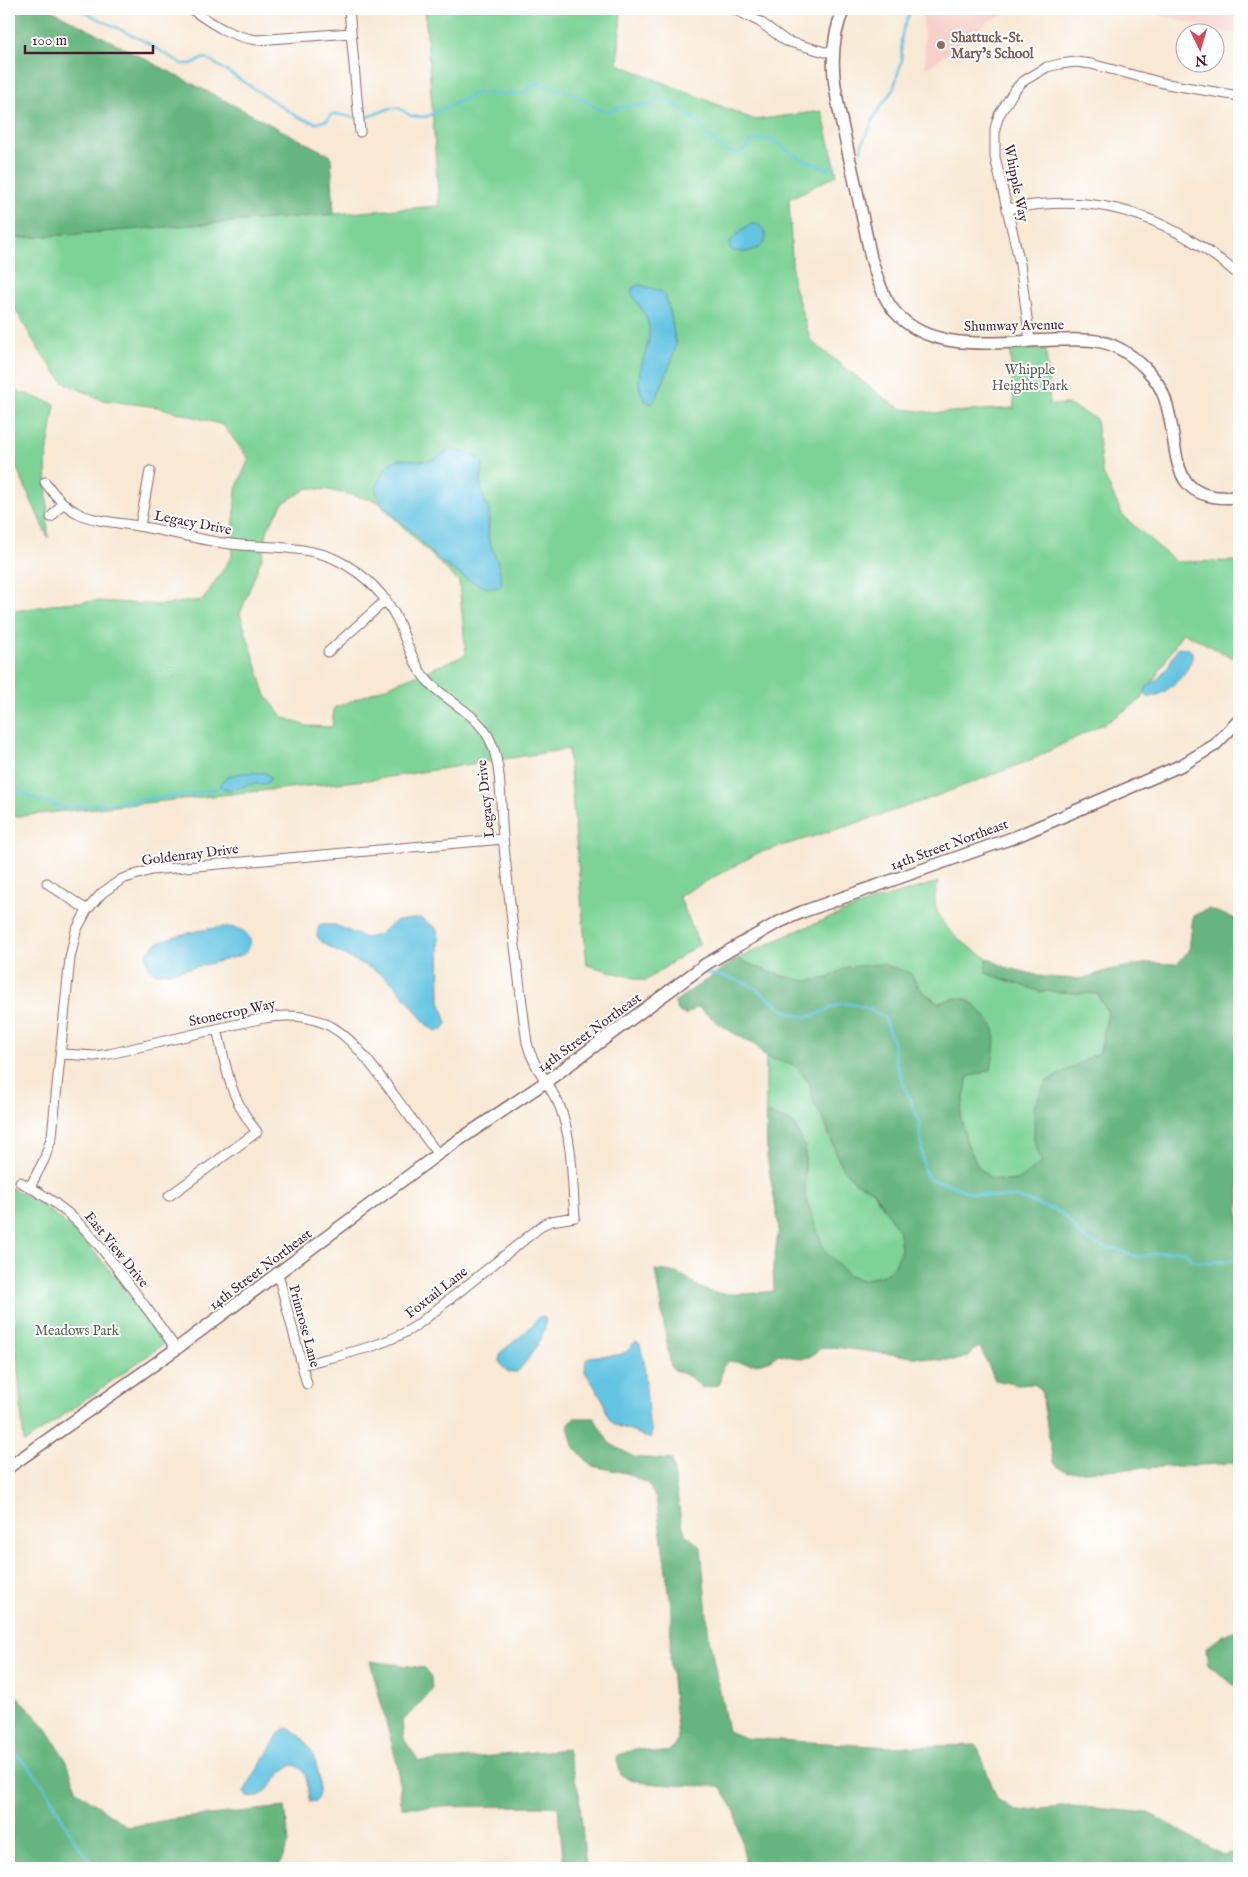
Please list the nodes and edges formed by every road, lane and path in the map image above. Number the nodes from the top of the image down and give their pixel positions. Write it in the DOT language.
graph roads {
  1 [pos="191,9"];
  2 [pos="349,9"];
  3 [pos="734,9"];
  4 [pos="844,9"];
  5 [pos="351,32"];
  6 [pos="834,51"];
  7 [pos="1239,96"];
  8 [pos="360,132"];
  9 [pos="1007,209"];
  10 [pos="1238,273"];
  11 [pos="1030,341"];
  12 [pos="150,471"];
  13 [pos="45,482"];
  14 [pos="1239,497"];
  15 [pos="62,504"];
  16 [pos="51,518"];
  17 [pos="140,526"];
  18 [pos="386,600"];
  19 [pos="328,652"];
  20 [pos="1239,720"];
  21 [pos="504,839"];
  22 [pos="47,884"];
  23 [pos="87,910"];
  24 [pos="217,1029"];
  25 [pos="62,1054"];
  26 [pos="547,1081"];
  27 [pos="438,1154"];
  28 [pos="20,1182"];
  29 [pos="30,1187"];
  30 [pos="169,1196"];
  31 [pos="575,1218"];
  32 [pos="278,1274"];
  33 [pos="176,1349"];
  34 [pos="302,1365"];
  35 [pos="307,1384"];
  36 [pos="9,1467"];
  1 -- 5 [label="street"];
  2 -- 5 [label="street"];
  3 -- 6 [label="street"];
  4 -- 6 [label="street, Shumway Avenue"];
  5 -- 8 [label="street"];
  6 -- 11 [label="street, Shumway Avenue"];
  7 -- 9 [label="street, Whipple Way"];
  9 -- 10 [label="street"];
  9 -- 11 [label="street, Whipple Way"];
  11 -- 14 [label="street, Shumway Avenue"];
  12 -- 17 [label="street"];
  13 -- 15 [label="street, Legacy Drive"];
  15 -- 16 [label="street"];
  15 -- 17 [label="street, Legacy Drive"];
  17 -- 18 [label="street, Legacy Drive"];
  18 -- 19 [label="street"];
  18 -- 21 [label="street, Legacy Drive"];
  20 -- 26 [label="street, 14th Street Northeast"];
  21 -- 23 [label="street, Goldenray Drive"];
  21 -- 26 [label="street, Legacy Drive"];
  22 -- 23 [label="street"];
  23 -- 25 [label="street, Goldenray Drive"];
  24 -- 25 [label="street, Stonecrop Way"];
  24 -- 27 [label="street, Stonecrop Way"];
  24 -- 30 [label="street"];
  25 -- 29 [label="street, Goldenray Drive"];
  26 -- 27 [label="street, 14th Street Northeast"];
  26 -- 31 [label="street, Legacy Drive"];
  27 -- 32 [label="street, 14th Street Northeast"];
  28 -- 29 [label="street, East View Drive"];
  29 -- 33 [label="street, East View Drive"];
  31 -- 34 [label="street, Foxtail Lane"];
  32 -- 33 [label="street, 14th Street Northeast"];
  32 -- 34 [label="street, Primrose Lane"];
  33 -- 36 [label="street, 14th Street Northeast"];
  34 -- 35 [label="street, Primrose Lane"];
}
